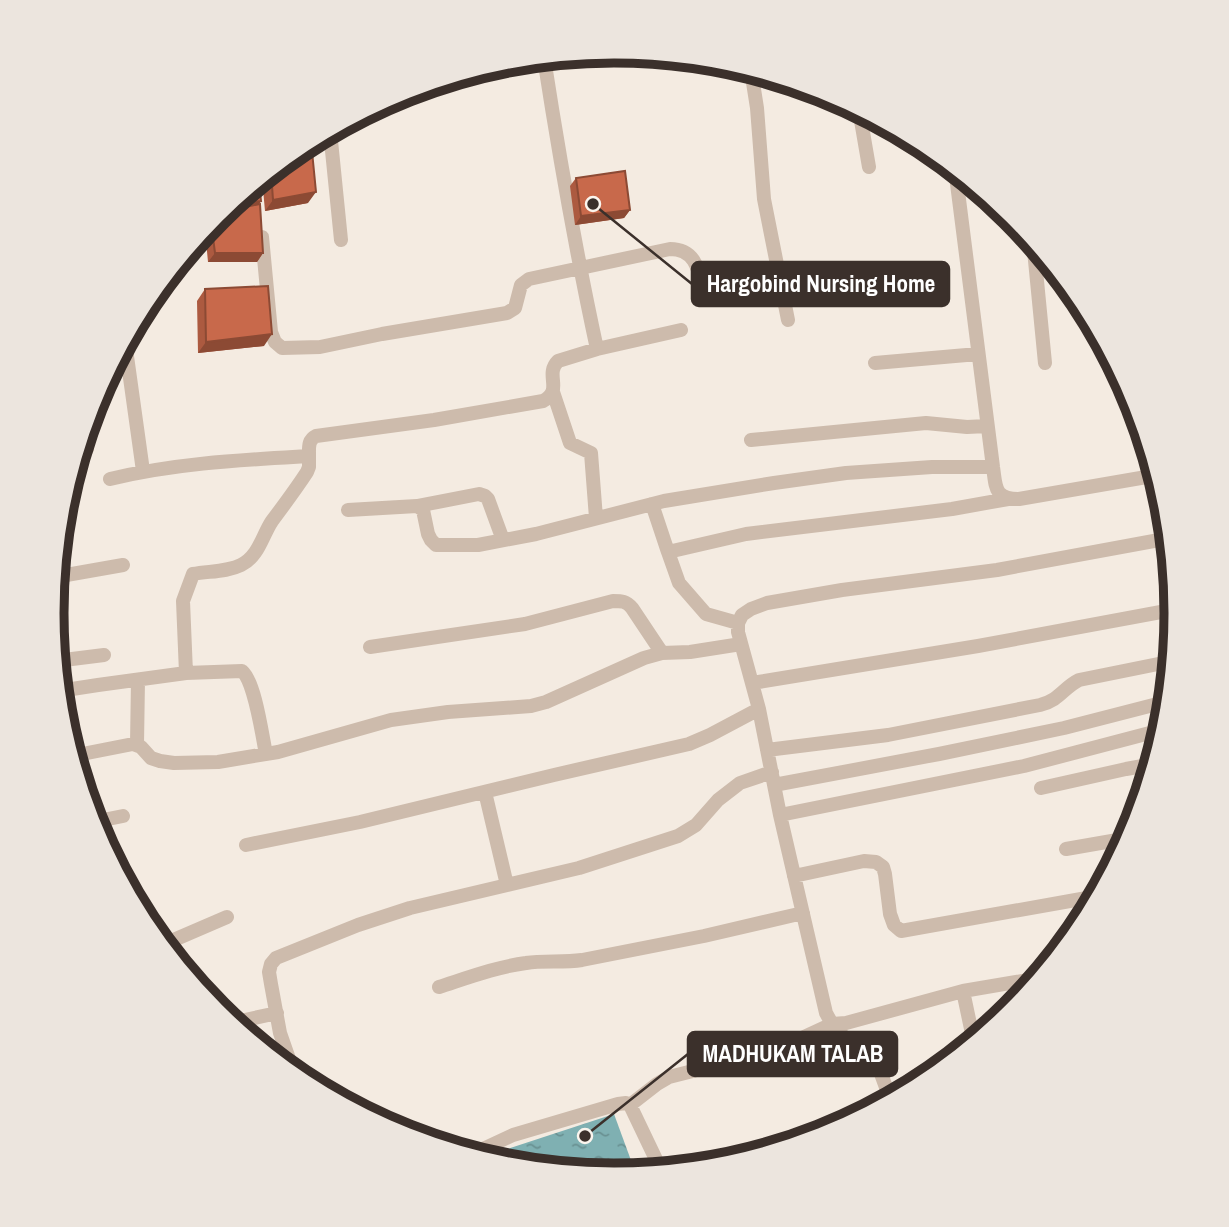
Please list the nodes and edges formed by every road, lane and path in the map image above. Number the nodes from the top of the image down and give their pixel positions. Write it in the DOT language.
graph roads {
  1 [pos="545,68"];
  2 [pos="753,81"];
  3 [pos="861,122"];
  4 [pos="331,142"];
  5 [pos="869,167"];
  6 [pos="959,185"];
  7 [pos="260,219"];
  8 [pos="341,240"];
  9 [pos="1034,258"];
  10 [pos="579,269"];
  11 [pos="706,299"];
  12 [pos="788,320"];
  13 [pos="681,330"];
  14 [pos="597,349"];
  15 [pos="978,354"];
  16 [pos="127,358"];
  17 [pos="875,363"];
  18 [pos="1045,363"];
  19 [pos="553,392"];
  20 [pos="988,426"];
  21 [pos="751,440"];
  22 [pos="309,456"];
  23 [pos="992,467"];
  24 [pos="143,471"];
  25 [pos="1147,477"];
  26 [pos="110,479"];
  27 [pos="1008,499"];
  28 [pos="652,504"];
  29 [pos="417,506"];
  30 [pos="348,510"];
  31 [pos="596,518"];
  32 [pos="503,540"];
  33 [pos="1160,540"];
  34 [pos="668,552"];
  35 [pos="123,565"];
  36 [pos="65,575"];
  37 [pos="1165,611"];
  38 [pos="738,623"];
  39 [pos="741,644"];
  40 [pos="370,647"];
  41 [pos="662,653"];
  42 [pos="104,655"];
  43 [pos="66,660"];
  44 [pos="1162,664"];
  45 [pos="186,673"];
  46 [pos="138,680"];
  47 [pos="752,683"];
  48 [pos="70,690"];
  49 [pos="1157,704"];
  50 [pos="759,709"];
  51 [pos="1151,733"];
  52 [pos="141,747"];
  53 [pos="767,750"];
  54 [pos="82,753"];
  55 [pos="266,754"];
  56 [pos="1143,766"];
  57 [pos="773,778"];
  58 [pos="1041,788"];
  59 [pos="485,792"];
  60 [pos="780,814"];
  61 [pos="123,816"];
  62 [pos="104,820"];
  63 [pos="1116,840"];
  64 [pos="246,845"];
  65 [pos="1066,849"];
  66 [pos="794,876"];
  67 [pos="507,885"];
  68 [pos="1085,898"];
  69 [pos="803,913"];
  70 [pos="227,917"];
  71 [pos="172,941"];
  72 [pos="1024,981"];
  73 [pos="439,987"];
  74 [pos="963,991"];
  75 [pos="276,1013"];
  76 [pos="244,1020"];
  77 [pos="832,1024"];
  78 [pos="972,1032"];
  79 [pos="288,1057"];
  80 [pos="887,1091"];
  81 [pos="631,1105"];
  82 [pos="486,1148"];
  83 [pos="657,1162"];
  1 -- 10 [label="street"];
  2 -- 12 [label="street"];
  3 -- 5 [label="street"];
  4 -- 8 [label="street"];
  6 -- 15 [label="street"];
  7 -- 10 [label="street"];
  9 -- 18 [label="street"];
  10 -- 11 [label="street"];
  10 -- 14 [label="street"];
  13 -- 14 [label="street"];
  14 -- 19 [label="street"];
  15 -- 17 [label="street"];
  15 -- 20 [label="street"];
  16 -- 24 [label="street"];
  19 -- 22 [label="street"];
  19 -- 31 [label="street"];
  20 -- 21 [label="street"];
  20 -- 23 [label="street"];
  22 -- 24 [label="street"];
  22 -- 45 [label="street"];
  23 -- 27 [label="street"];
  23 -- 28 [label="street"];
  24 -- 26 [label="street"];
  25 -- 27 [label="street"];
  27 -- 34 [label="street"];
  28 -- 31 [label="street"];
  28 -- 34 [label="street"];
  29 -- 30 [label="street"];
  29 -- 32 [label="street"];
  29 -- 32 [label="street"];
  31 -- 32 [label="street"];
  33 -- 38 [label="street"];
  34 -- 38 [label="street"];
  35 -- 36 [label="street"];
  37 -- 47 [label="street"];
  38 -- 39 [label="street"];
  39 -- 41 [label="street"];
  39 -- 47 [label="street"];
  40 -- 41 [label="street"];
  41 -- 55 [label="street"];
  42 -- 43 [label="street"];
  44 -- 53 [label="street"];
  45 -- 46 [label="street"];
  45 -- 55 [label="street"];
  46 -- 48 [label="street"];
  46 -- 52 [label="street"];
  47 -- 50 [label="street"];
  49 -- 57 [label="street"];
  50 -- 53 [label="street"];
  50 -- 59 [label="street"];
  51 -- 60 [label="street"];
  52 -- 54 [label="street"];
  52 -- 55 [label="street"];
  53 -- 57 [label="street"];
  56 -- 58 [label="street"];
  57 -- 60 [label="street"];
  57 -- 67 [label="street"];
  59 -- 64 [label="street"];
  59 -- 67 [label="street"];
  60 -- 66 [label="street"];
  61 -- 62 [label="street"];
  63 -- 65 [label="street"];
  66 -- 68 [label="street"];
  66 -- 69 [label="street"];
  67 -- 75 [label="street"];
  69 -- 73 [label="street"];
  69 -- 77 [label="street"];
  70 -- 71 [label="street"];
  72 -- 74 [label="street"];
  74 -- 77 [label="street"];
  74 -- 78 [label="street"];
  75 -- 76 [label="street"];
  75 -- 79 [label="street"];
  77 -- 80 [label="street"];
  77 -- 81 [label="street"];
  81 -- 82 [label="street"];
  81 -- 83 [label="street"];
}
